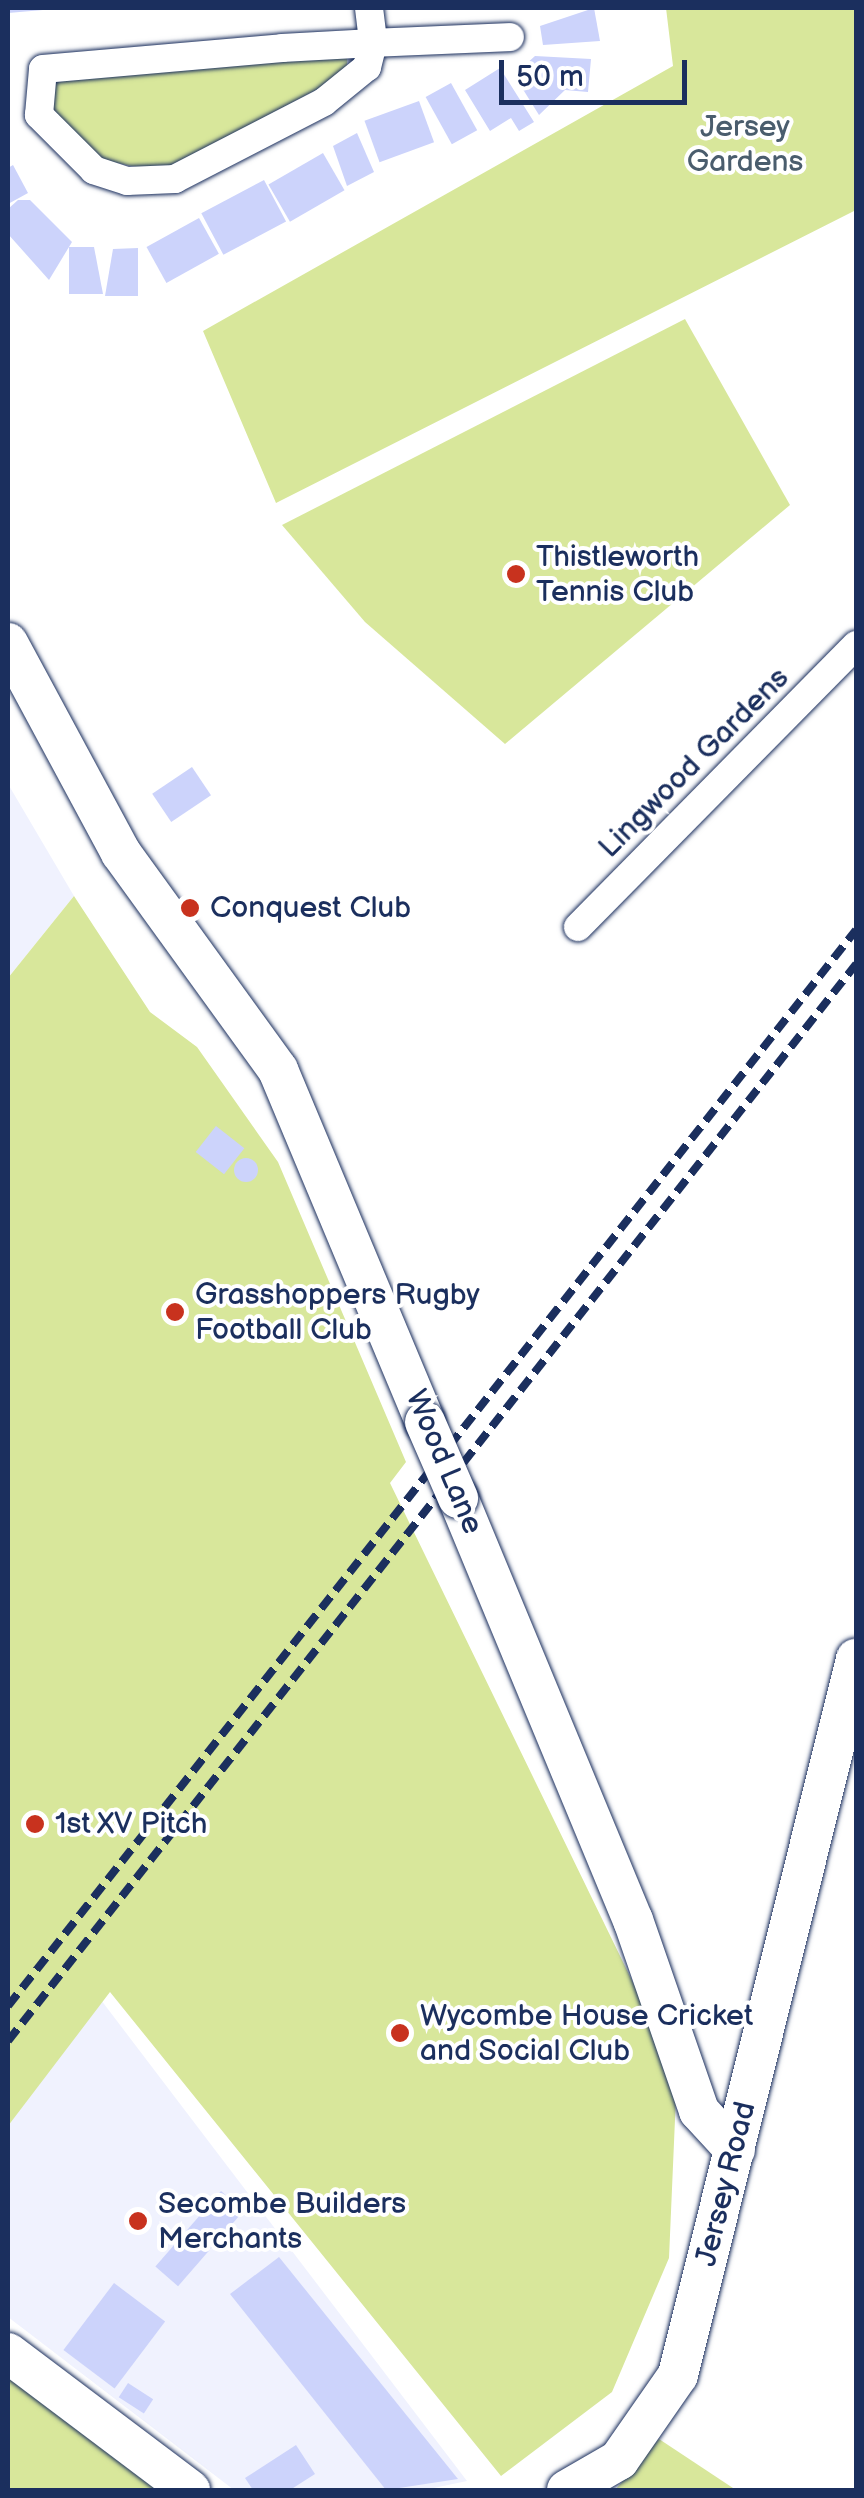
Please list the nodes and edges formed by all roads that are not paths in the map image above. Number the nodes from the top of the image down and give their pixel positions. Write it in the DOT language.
graph roads {
  1 [pos="370,8"];
  2 [pos="510,36"];
  3 [pos="373,43"];
  4 [pos="8,642"];
  5 [pos="856,646"];
  6 [pos="578,927"];
  7 [pos="856,1659"];
  8 [pos="735,2150"];
  9 [pos="8,2352"];
  10 [pos="190,2490"];
  11 [pos="567,2490"];
  1 -- 3 [label="street"];
  2 -- 3 [label="street"];
  3 -- 3 [label="street"];
  4 -- 8 [label="street, Wood Lane, bridge"];
  5 -- 6 [label="street, Lingwood Gardens"];
  7 -- 8 [label="street, Jersey Road"];
  8 -- 11 [label="street, Jersey Road"];
  9 -- 10 [label="street"];
}
